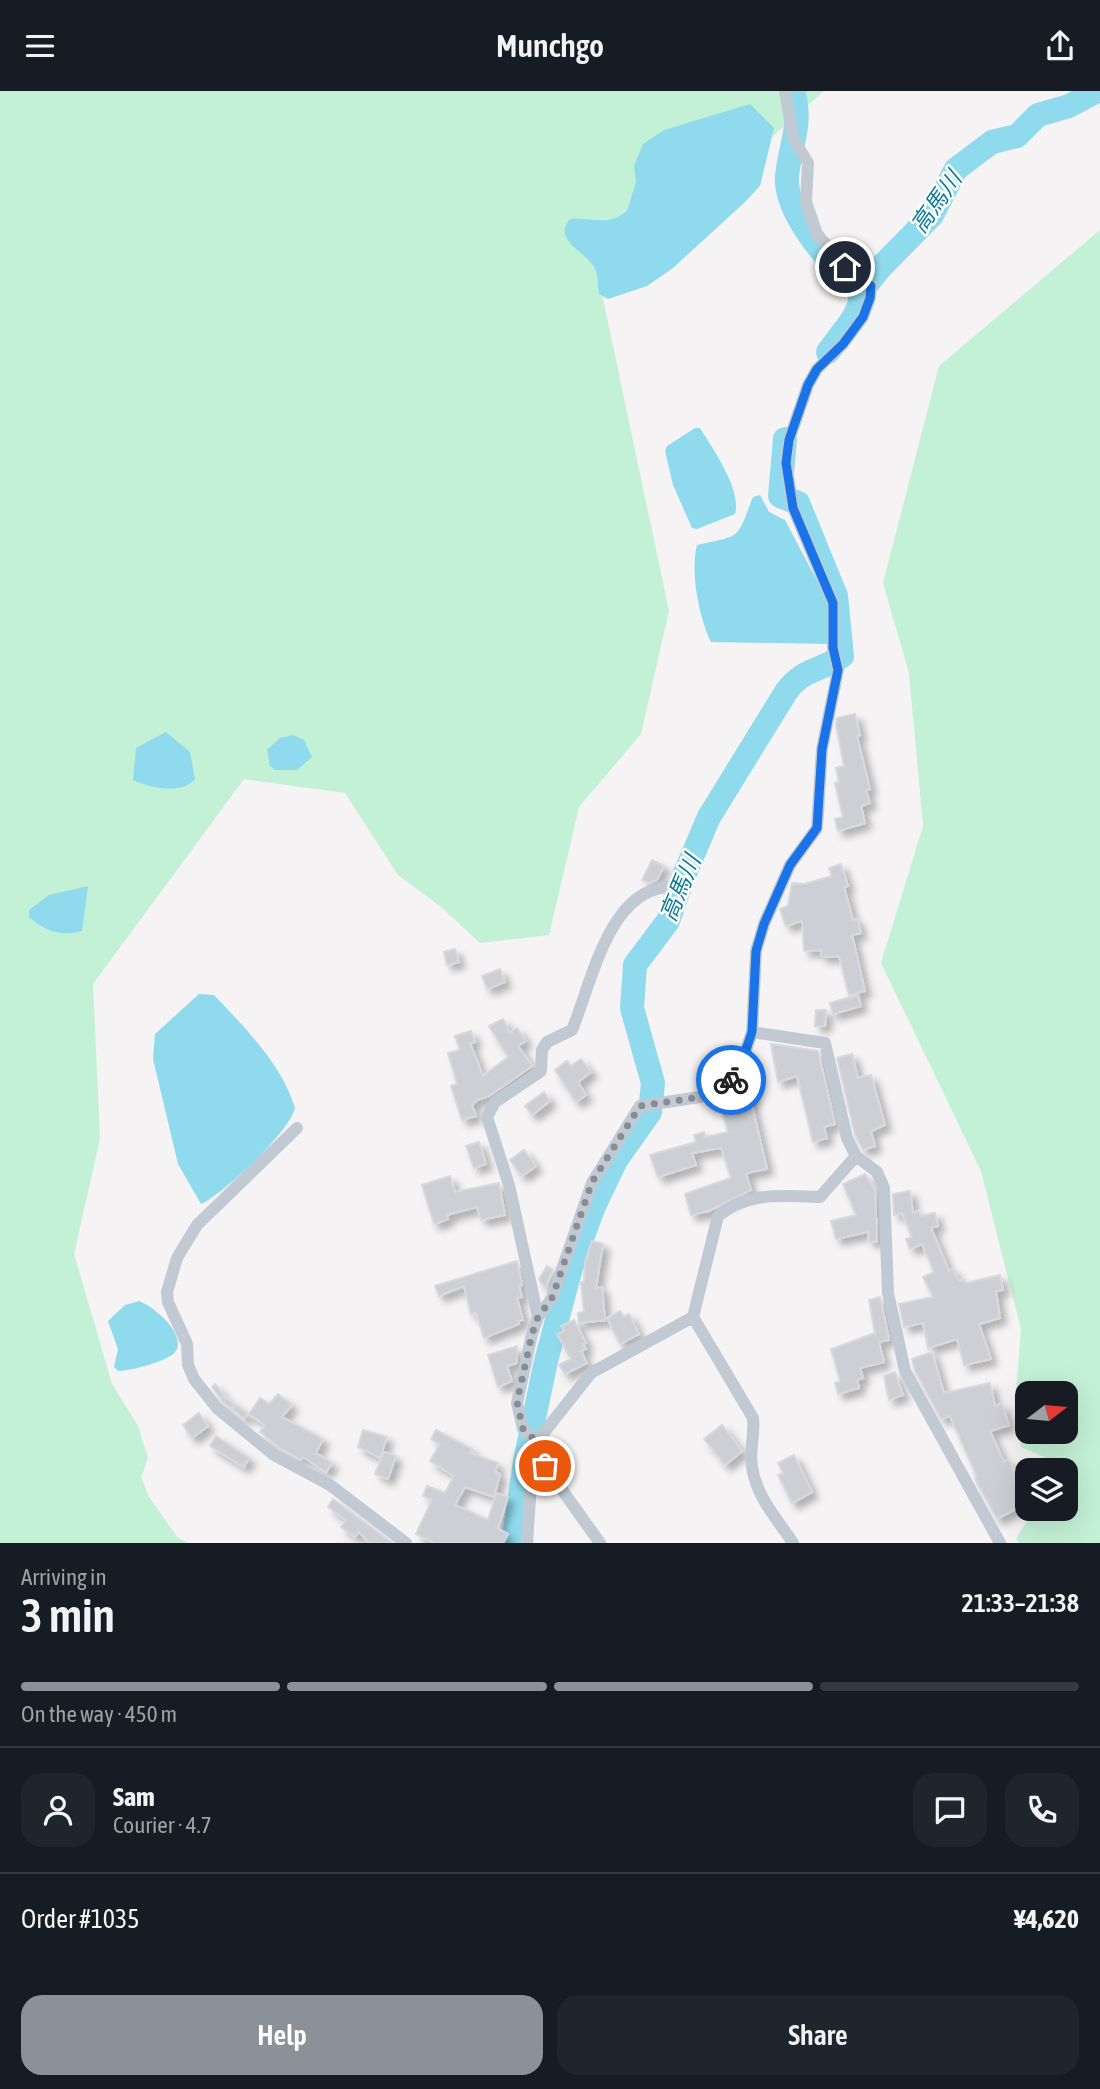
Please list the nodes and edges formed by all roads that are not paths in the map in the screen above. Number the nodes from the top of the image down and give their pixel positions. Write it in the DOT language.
graph roads {
  1 [pos="785,91"];
  2 [pos="687,888"];
  3 [pos="752,1032"];
  4 [pos="297,1128"];
  5 [pos="856,1156"];
  6 [pos="538,1317"];
  7 [pos="693,1317"];
  8 [pos="534,1439"];
  9 [pos="533,1461"];
  10 [pos="406,1543"];
  11 [pos="527,1543"];
  12 [pos="600,1543"];
  13 [pos="793,1543"];
  14 [pos="1001,1543"];
  1 -- 3 [label="street"];
  2 -- 6 [label="street"];
  3 -- 5 [label="street"];
  3 -- 6 [label="street"];
  4 -- 10 [label="street"];
  5 -- 7 [label="street"];
  5 -- 14 [label="street"];
  6 -- 8 [label="street"];
  7 -- 8 [label="street"];
  7 -- 13 [label="street"];
  8 -- 9 [label="street"];
  9 -- 11 [label="street"];
  9 -- 12 [label="street"];
}
